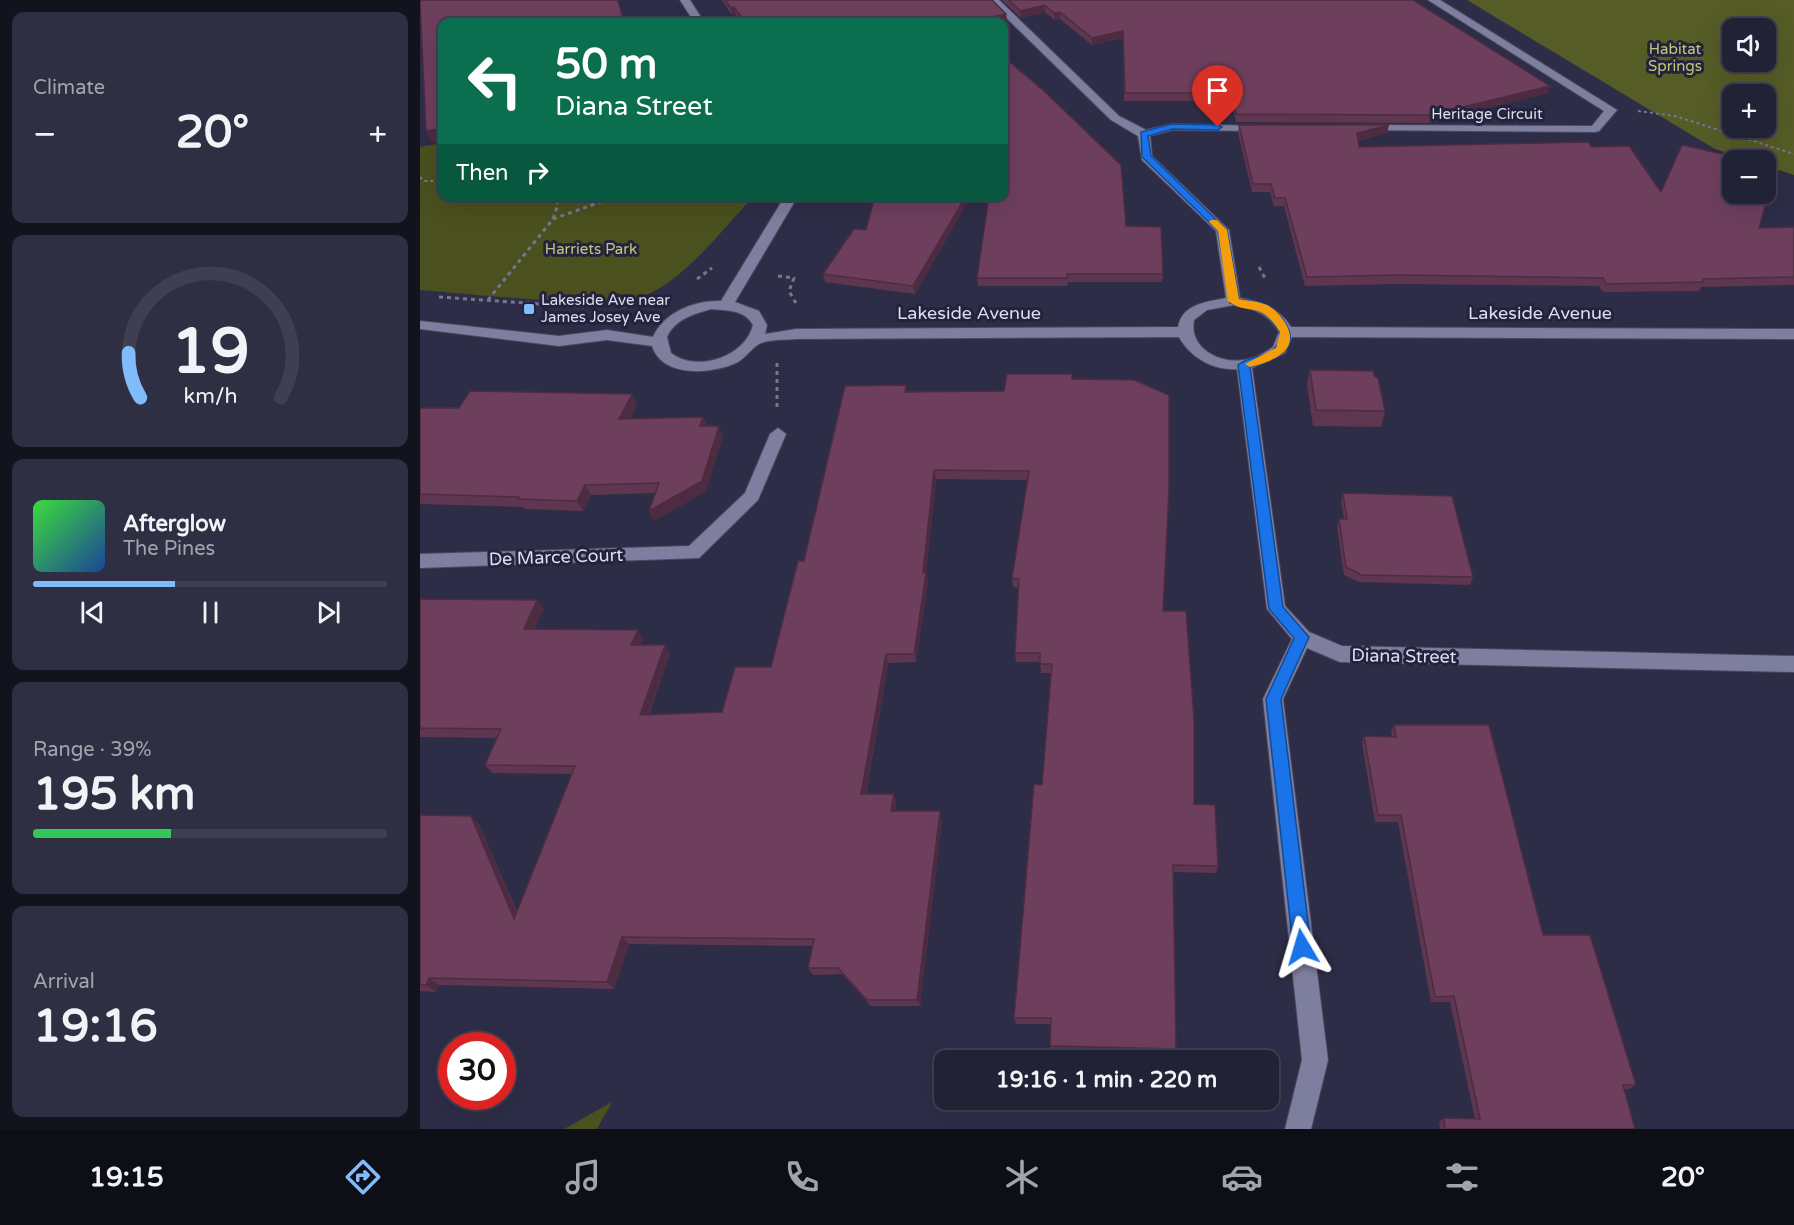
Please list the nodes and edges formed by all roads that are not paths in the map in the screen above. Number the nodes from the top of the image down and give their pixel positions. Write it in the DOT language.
graph roads {
  1 [pos="685,0"];
  2 [pos="993,0"];
  3 [pos="1433,0"];
  4 [pos="696,18"];
  5 [pos="1278,128"];
  6 [pos="1348,128"];
  7 [pos="1144,134"];
  8 [pos="789,201"];
  9 [pos="1234,301"];
  10 [pos="726,305"];
  11 [pos="420,325"];
  12 [pos="1182,332"];
  13 [pos="1286,332"];
  14 [pos="1794,334"];
  15 [pos="757,340"];
  16 [pos="658,341"];
  17 [pos="1244,365"];
  18 [pos="778,434"];
  19 [pos="420,561"];
  20 [pos="1302,637"];
  21 [pos="1794,664"];
  22 [pos="1298,1129"];
  1 -- 4 [label="street"];
  2 -- 7 [label="street"];
  3 -- 6 [label="street, Heritage Circuit"];
  5 -- 7 [label="street"];
  7 -- 9 [label="street"];
  8 -- 10 [label="street"];
  9 -- 12 [label="street"];
  9 -- 13 [label="street"];
  10 -- 15 [label="street"];
  10 -- 16 [label="street"];
  11 -- 16 [label="street"];
  12 -- 15 [label="street, Lakeside Avenue"];
  12 -- 17 [label="street"];
  13 -- 14 [label="street, Lakeside Avenue"];
  13 -- 17 [label="street"];
  15 -- 16 [label="street"];
  17 -- 20 [label="street, Diana Street"];
  18 -- 19 [label="street, De Marce Court"];
  20 -- 21 [label="street, Diana Street"];
  20 -- 22 [label="street"];
}
